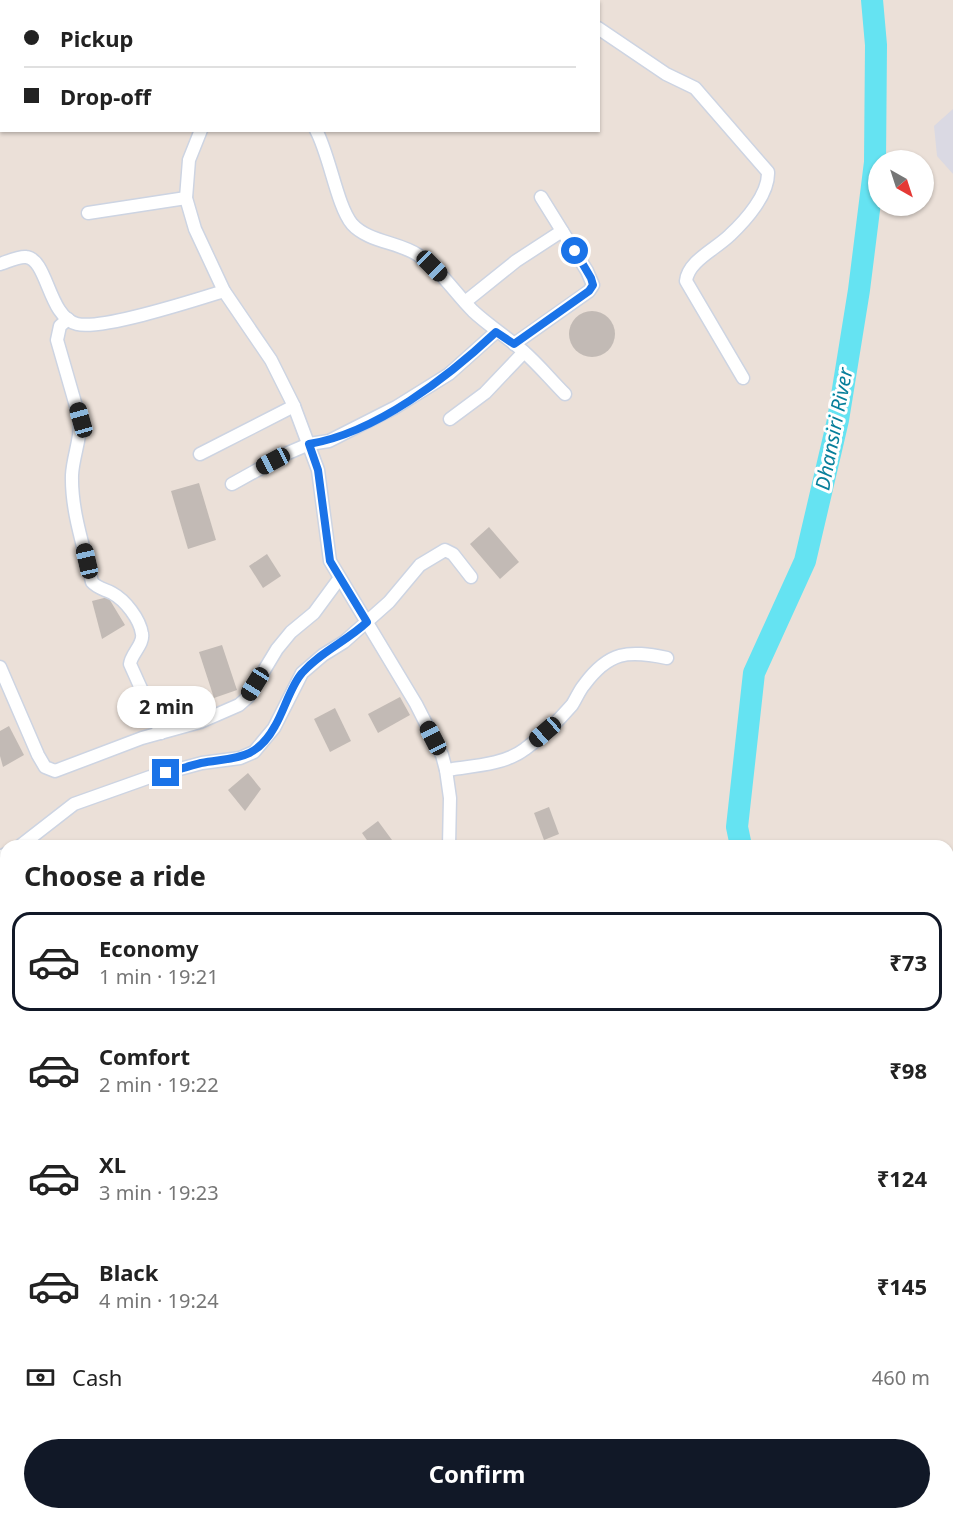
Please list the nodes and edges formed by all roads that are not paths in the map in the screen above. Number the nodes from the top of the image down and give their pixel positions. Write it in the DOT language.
graph roads {
  1 [pos="600,29"];
  2 [pos="200,132"];
  3 [pos="317,132"];
  4 [pos="541,197"];
  5 [pos="186,198"];
  6 [pos="88,213"];
  7 [pos="562,231"];
  8 [pos="0,264"];
  9 [pos="224,291"];
  10 [pos="465,302"];
  11 [pos="68,319"];
  12 [pos="496,332"];
  13 [pos="519,348"];
  14 [pos="743,378"];
  15 [pos="565,394"];
  16 [pos="294,406"];
  17 [pos="450,419"];
  18 [pos="309,444"];
  19 [pos="200,454"];
  20 [pos="232,484"];
  21 [pos="471,577"];
  22 [pos="342,584"];
  23 [pos="366,619"];
  24 [pos="667,658"];
  25 [pos="0,667"];
  26 [pos="161,733"];
  27 [pos="446,770"];
  28 [pos="28,840"];
  29 [pos="449,840"];
  1 -- 14 [label="street"];
  2 -- 5 [label="street"];
  3 -- 10 [label="street"];
  4 -- 7 [label="street"];
  5 -- 6 [label="street"];
  5 -- 9 [label="street"];
  7 -- 10 [label="street"];
  7 -- 13 [label="street"];
  8 -- 11 [label="street"];
  9 -- 11 [label="street"];
  9 -- 16 [label="street"];
  10 -- 12 [label="street"];
  11 -- 26 [label="street"];
  12 -- 13 [label="street"];
  12 -- 18 [label="street"];
  13 -- 15 [label="street"];
  13 -- 17 [label="street"];
  16 -- 18 [label="street"];
  16 -- 19 [label="street"];
  18 -- 20 [label="street"];
  18 -- 22 [label="street"];
  21 -- 23 [label="street"];
  22 -- 23 [label="street"];
  22 -- 26 [label="street"];
  23 -- 27 [label="street"];
  23 -- 28 [label="street"];
  24 -- 27 [label="street"];
  25 -- 26 [label="street"];
  27 -- 29 [label="street"];
}
